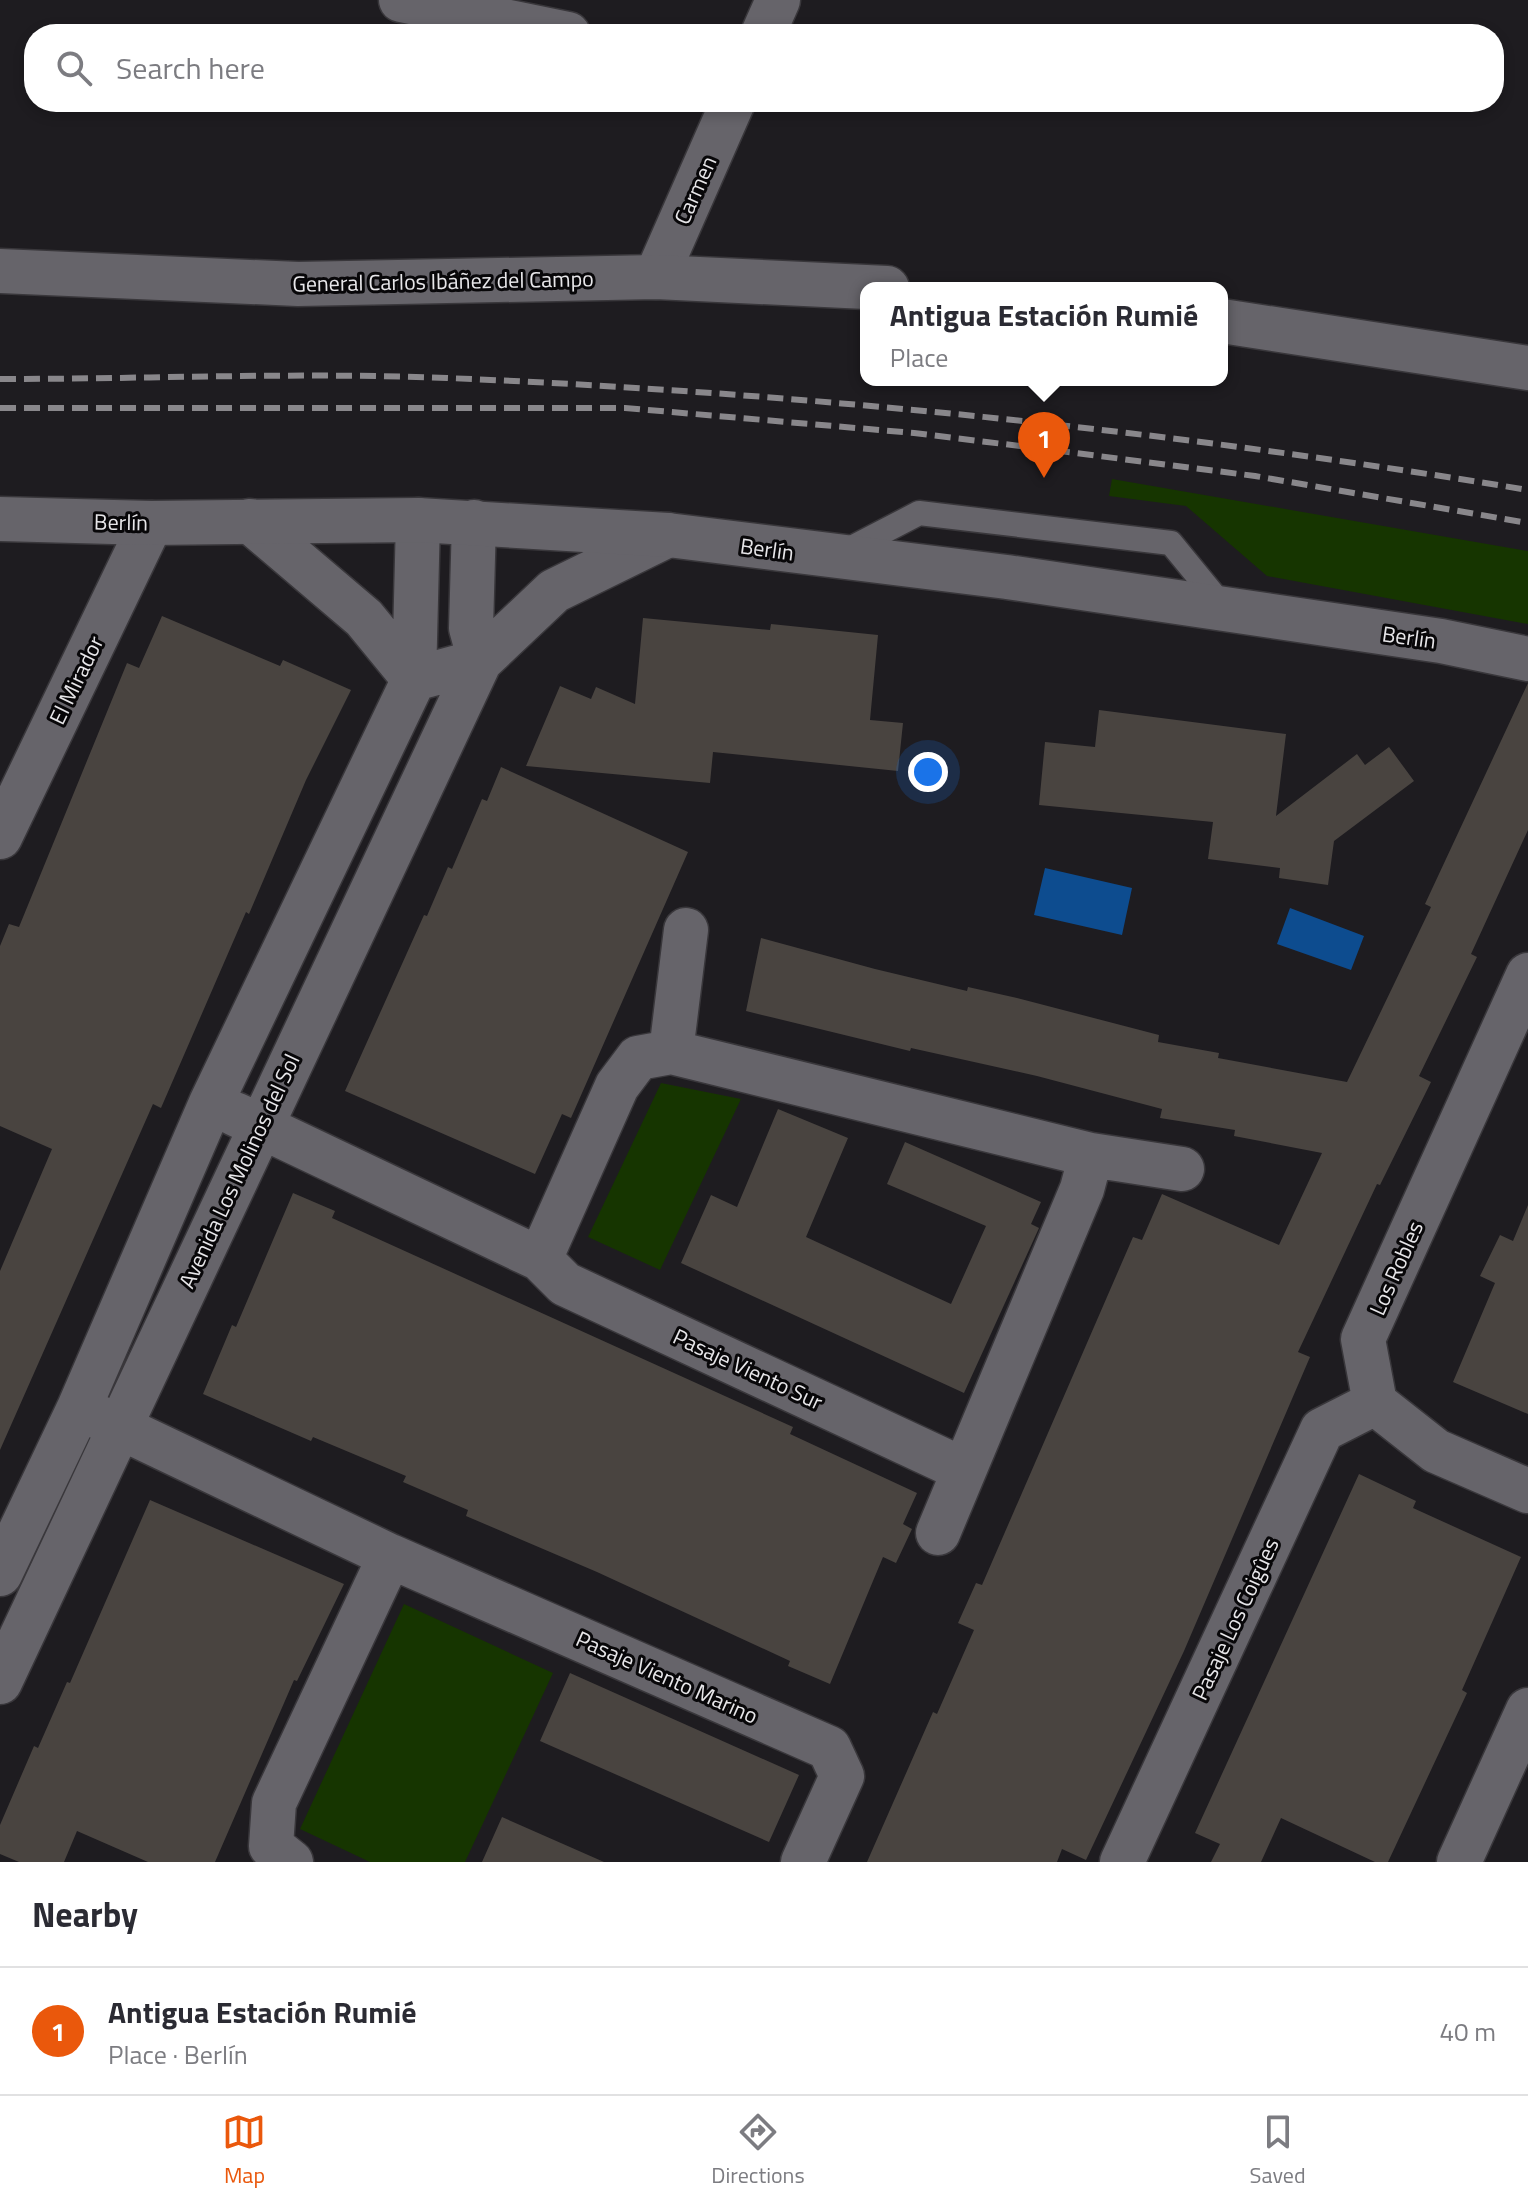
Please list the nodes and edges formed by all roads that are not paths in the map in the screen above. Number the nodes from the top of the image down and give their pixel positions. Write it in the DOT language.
graph roads {
  1 [pos="401,0"];
  2 [pos="778,0"];
  3 [pos="519,24"];
  4 [pos="767,24"];
  5 [pos="729,112"];
  6 [pos="0,271"];
  7 [pos="656,277"];
  8 [pos="860,287"];
  9 [pos="1228,322"];
  10 [pos="1528,368"];
  11 [pos="0,519"];
  12 [pos="418,520"];
  13 [pos="250,521"];
  14 [pos="474,522"];
  15 [pos="151,523"];
  16 [pos="668,535"];
  17 [pos="831,558"];
  18 [pos="1227,611"];
  19 [pos="1528,659"];
  20 [pos="480,661"];
  21 [pos="414,679"];
  22 [pos="0,837"];
  23 [pos="686,930"];
  24 [pos="1528,975"];
  25 [pos="671,1052"];
  26 [pos="211,1103"];
  27 [pos="261,1125"];
  28 [pos="1091,1155"];
  29 [pos="1182,1169"];
  30 [pos="540,1259"];
  31 [pos="1375,1403"];
  32 [pos="79,1408"];
  33 [pos="118,1428"];
  34 [pos="964,1470"];
  35 [pos="1528,1491"];
  36 [pos="938,1533"];
  37 [pos="390,1556"];
  38 [pos="0,1574"];
  39 [pos="0,1682"];
  40 [pos="1528,1710"];
  41 [pos="291,1862"];
  42 [pos="803,1862"];
  43 [pos="1122,1862"];
  44 [pos="1459,1862"];
  1 -- 3 [label="street"];
  2 -- 4 [label="street"];
  5 -- 7 [label="street, Carmen"];
  6 -- 7 [label="street, General Carlos Ibáñez del Campo"];
  7 -- 8 [label="street, General Carlos Ibáñez del Campo"];
  9 -- 10 [label="street"];
  11 -- 15 [label="street, Berlín"];
  12 -- 13 [label="street, Berlín"];
  12 -- 14 [label="street, Berlín"];
  12 -- 21 [label="street"];
  13 -- 15 [label="street, Berlín"];
  13 -- 21 [label="street"];
  14 -- 16 [label="street, Berlín"];
  14 -- 20 [label="street"];
  15 -- 22 [label="street, El Mirador"];
  16 -- 17 [label="street, Berlín"];
  16 -- 20 [label="street, Avenida Los Molinos del Sol"];
  17 -- 18 [label="street, Berlín"];
  17 -- 18 [label="lane"];
  18 -- 19 [label="street, Berlín"];
  20 -- 21 [label="street, Avenida Los Molinos del Sol"];
  20 -- 27 [label="street, Avenida Los Molinos del Sol"];
  21 -- 26 [label="street"];
  23 -- 25 [label="street"];
  24 -- 31 [label="street, Los Robles"];
  25 -- 28 [label="street"];
  25 -- 30 [label="street"];
  26 -- 27 [label="street, Pasaje Viento Sur"];
  26 -- 32 [label="street"];
  27 -- 30 [label="street, Pasaje Viento Sur"];
  27 -- 33 [label="street, Avenida Los Molinos del Sol"];
  28 -- 29 [label="street"];
  28 -- 34 [label="street"];
  30 -- 34 [label="street, Pasaje Viento Sur"];
  31 -- 35 [label="street"];
  31 -- 43 [label="street, Pasaje Los Coigûes"];
  32 -- 33 [label="street, Pasaje Viento Marino"];
  32 -- 38 [label="street"];
  33 -- 37 [label="street, Pasaje Viento Marino"];
  33 -- 39 [label="street, Avenida Los Molinos del Sol"];
  34 -- 36 [label="street"];
  37 -- 41 [label="street"];
  37 -- 42 [label="street, Pasaje Viento Marino"];
  40 -- 44 [label="street"];
}
